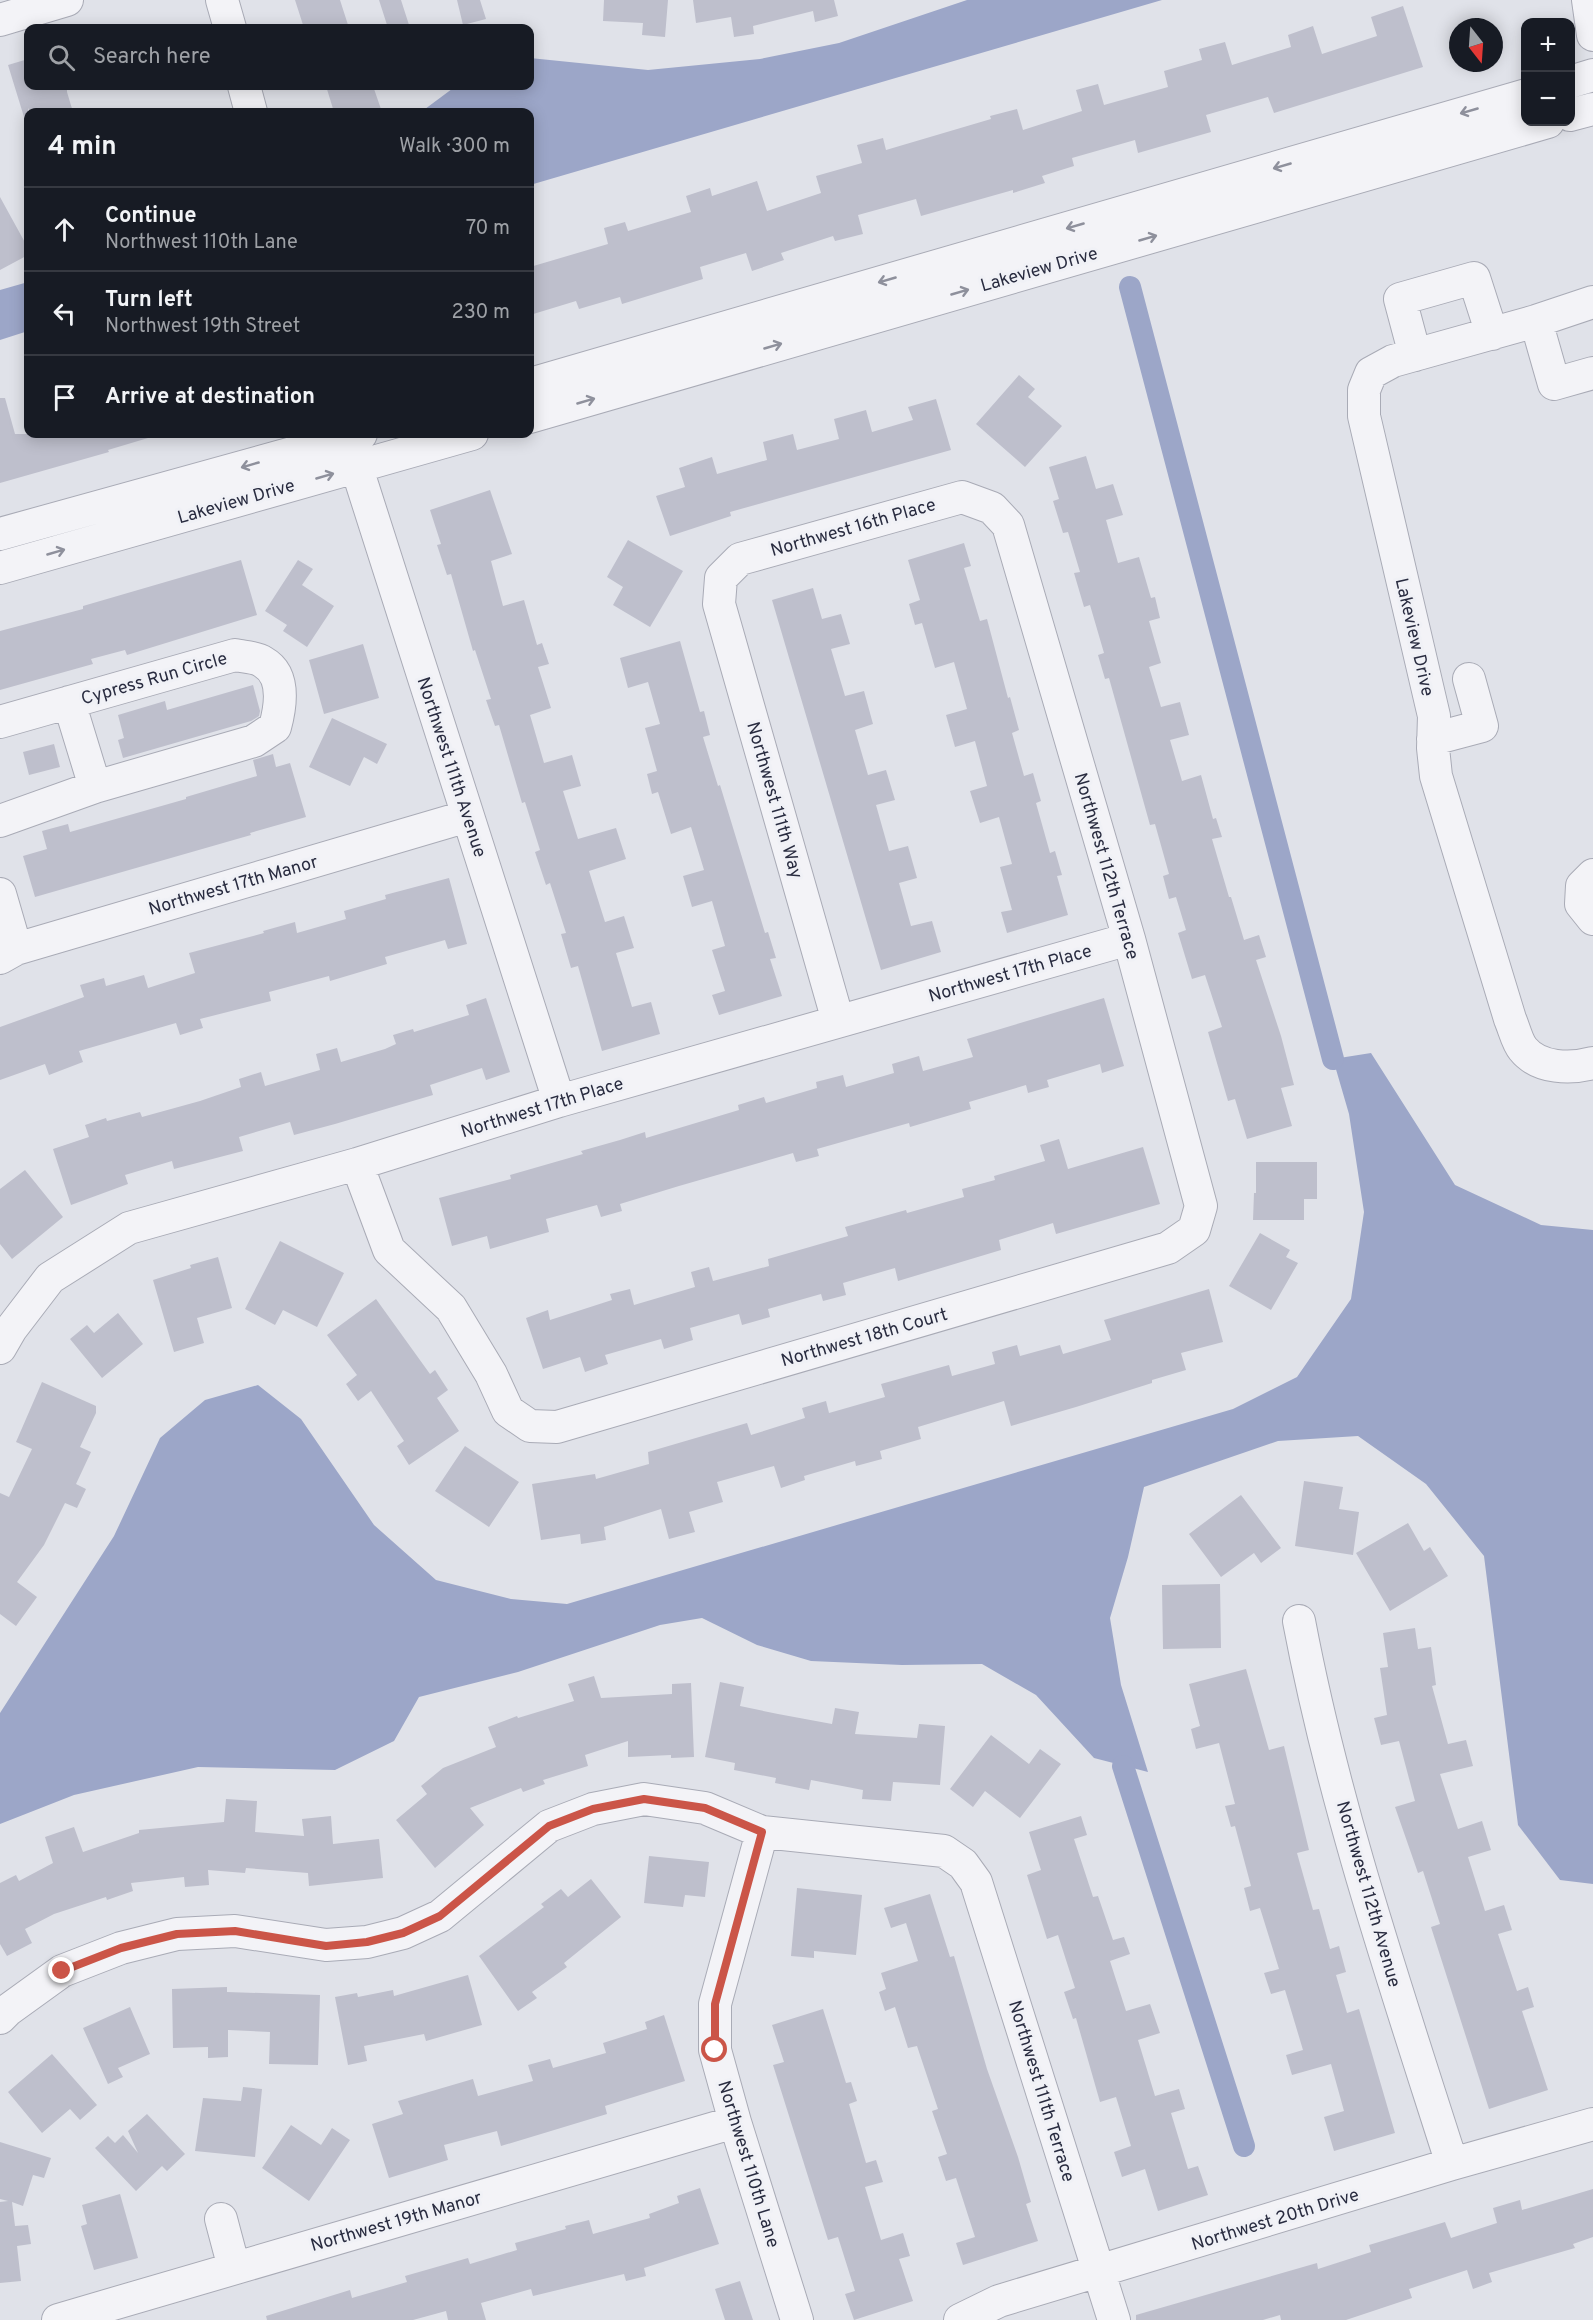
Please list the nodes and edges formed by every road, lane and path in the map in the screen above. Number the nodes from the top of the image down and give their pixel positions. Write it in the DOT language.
graph roads {
  1 [pos="67,0"];
  2 [pos="222,0"];
  3 [pos="1588,0"];
  4 [pos="0,20"];
  5 [pos="229,24"];
  6 [pos="1593,35"];
  7 [pos="1593,75"];
  8 [pos="1575,80"];
  9 [pos="245,90"];
  10 [pos="1521,96"];
  11 [pos="250,108"];
  12 [pos="1593,109"];
  13 [pos="1575,114"];
  14 [pos="1534,126"];
  15 [pos="1593,302"];
  16 [pos="1536,321"];
  17 [pos="1492,334"];
  18 [pos="1415,355"];
  19 [pos="1593,373"];
  20 [pos="534,383"];
  21 [pos="534,416"];
  22 [pos="340,438"];
  23 [pos="352,438"];
  24 [pos="458,438"];
  25 [pos="358,467"];
  26 [pos="992,508"];
  27 [pos="0,534"];
  28 [pos="0,568"];
  29 [pos="721,578"];
  30 [pos="1469,679"];
  31 [pos="69,702"];
  32 [pos="0,722"];
  33 [pos="1433,739"];
  34 [pos="95,787"];
  35 [pos="468,816"];
  36 [pos="0,821"];
  37 [pos="1593,875"];
  38 [pos="0,894"];
  39 [pos="1593,919"];
  40 [pos="1129,939"];
  41 [pos="8,953"];
  42 [pos="838,1021"];
  43 [pos="1593,1063"];
  44 [pos="559,1101"];
  45 [pos="357,1164"];
  46 [pos="1194,1230"];
  47 [pos="0,1348"];
  48 [pos="1299,1621"];
  49 [pos="762,1832"];
  50 [pos="0,2018"];
  51 [pos="735,2122"];
  52 [pos="1593,2124"];
  53 [pos="1452,2164"];
  54 [pos="221,2219"];
  55 [pos="234,2268"];
  56 [pos="1099,2272"];
  57 [pos="58,2320"];
  58 [pos="797,2320"];
  59 [pos="960,2320"];
  60 [pos="1114,2320"];
  1 -- 4 [label="street"];
  2 -- 5 [label="street"];
  3 -- 6 [label="street"];
  7 -- 8 [label="street"];
  9 -- 11 [label="street"];
  10 -- 20 [label="street, Lakeview Drive, one-way"];
  12 -- 13 [label="street"];
  21 -- 14 [label="street, Lakeview Drive, one-way"];
  15 -- 16 [label="street, Lakeview Drive"];
  16 -- 17 [label="street, Lakeview Drive"];
  16 -- 19 [label="street"];
  17 -- 18 [label="street, Lakeview Drive"];
  17 -- 18 [label="street"];
  18 -- 33 [label="street, Lakeview Drive"];
  22 -- 27 [label="street, Lakeview Drive, one-way"];
  23 -- 25 [label="street, Northwest 111th Avenue"];
  24 -- 25 [label="street, Lakeview Drive"];
  28 -- 25 [label="street, Lakeview Drive, one-way"];
  25 -- 35 [label="street, Northwest 111th Avenue"];
  26 -- 29 [label="street, Northwest 16th Place"];
  26 -- 40 [label="street, Northwest 112th Terrace"];
  29 -- 42 [label="street, Northwest 111th Way"];
  30 -- 33 [label="street"];
  31 -- 32 [label="street, Cypress Run Circle"];
  31 -- 34 [label="street, Cypress Run Circle"];
  31 -- 34 [label="street, Cypress Run Circle"];
  33 -- 43 [label="street, Lakeview Drive"];
  34 -- 36 [label="street, Cypress Run Circle"];
  35 -- 41 [label="street, Northwest 17th Manor"];
  35 -- 44 [label="street, Northwest 111th Avenue"];
  37 -- 39 [label="street"];
  38 -- 41 [label="street"];
  40 -- 42 [label="street, Northwest 17th Place"];
  40 -- 46 [label="street, Northwest 112th Terrace"];
  42 -- 44 [label="street, Northwest 17th Place"];
  44 -- 45 [label="street, Northwest 17th Place"];
  45 -- 46 [label="street, Northwest 18th Court"];
  45 -- 47 [label="street, Northwest 17th Place"];
  48 -- 53 [label="street, Northwest 112th Avenue"];
  49 -- 50 [label="street"];
  49 -- 51 [label="street, Northwest 110th Lane"];
  49 -- 56 [label="street, Northwest 111th Terrace"];
  51 -- 55 [label="street, Northwest 19th Manor"];
  51 -- 58 [label="street, Northwest 110th Lane"];
  52 -- 53 [label="street, Northwest 20th Drive"];
  53 -- 56 [label="street, Northwest 20th Drive"];
  54 -- 55 [label="street"];
  55 -- 57 [label="street, Northwest 19th Manor"];
  56 -- 59 [label="street, Northwest 20th Drive"];
  56 -- 60 [label="street, Northwest 111th Terrace"];
}
